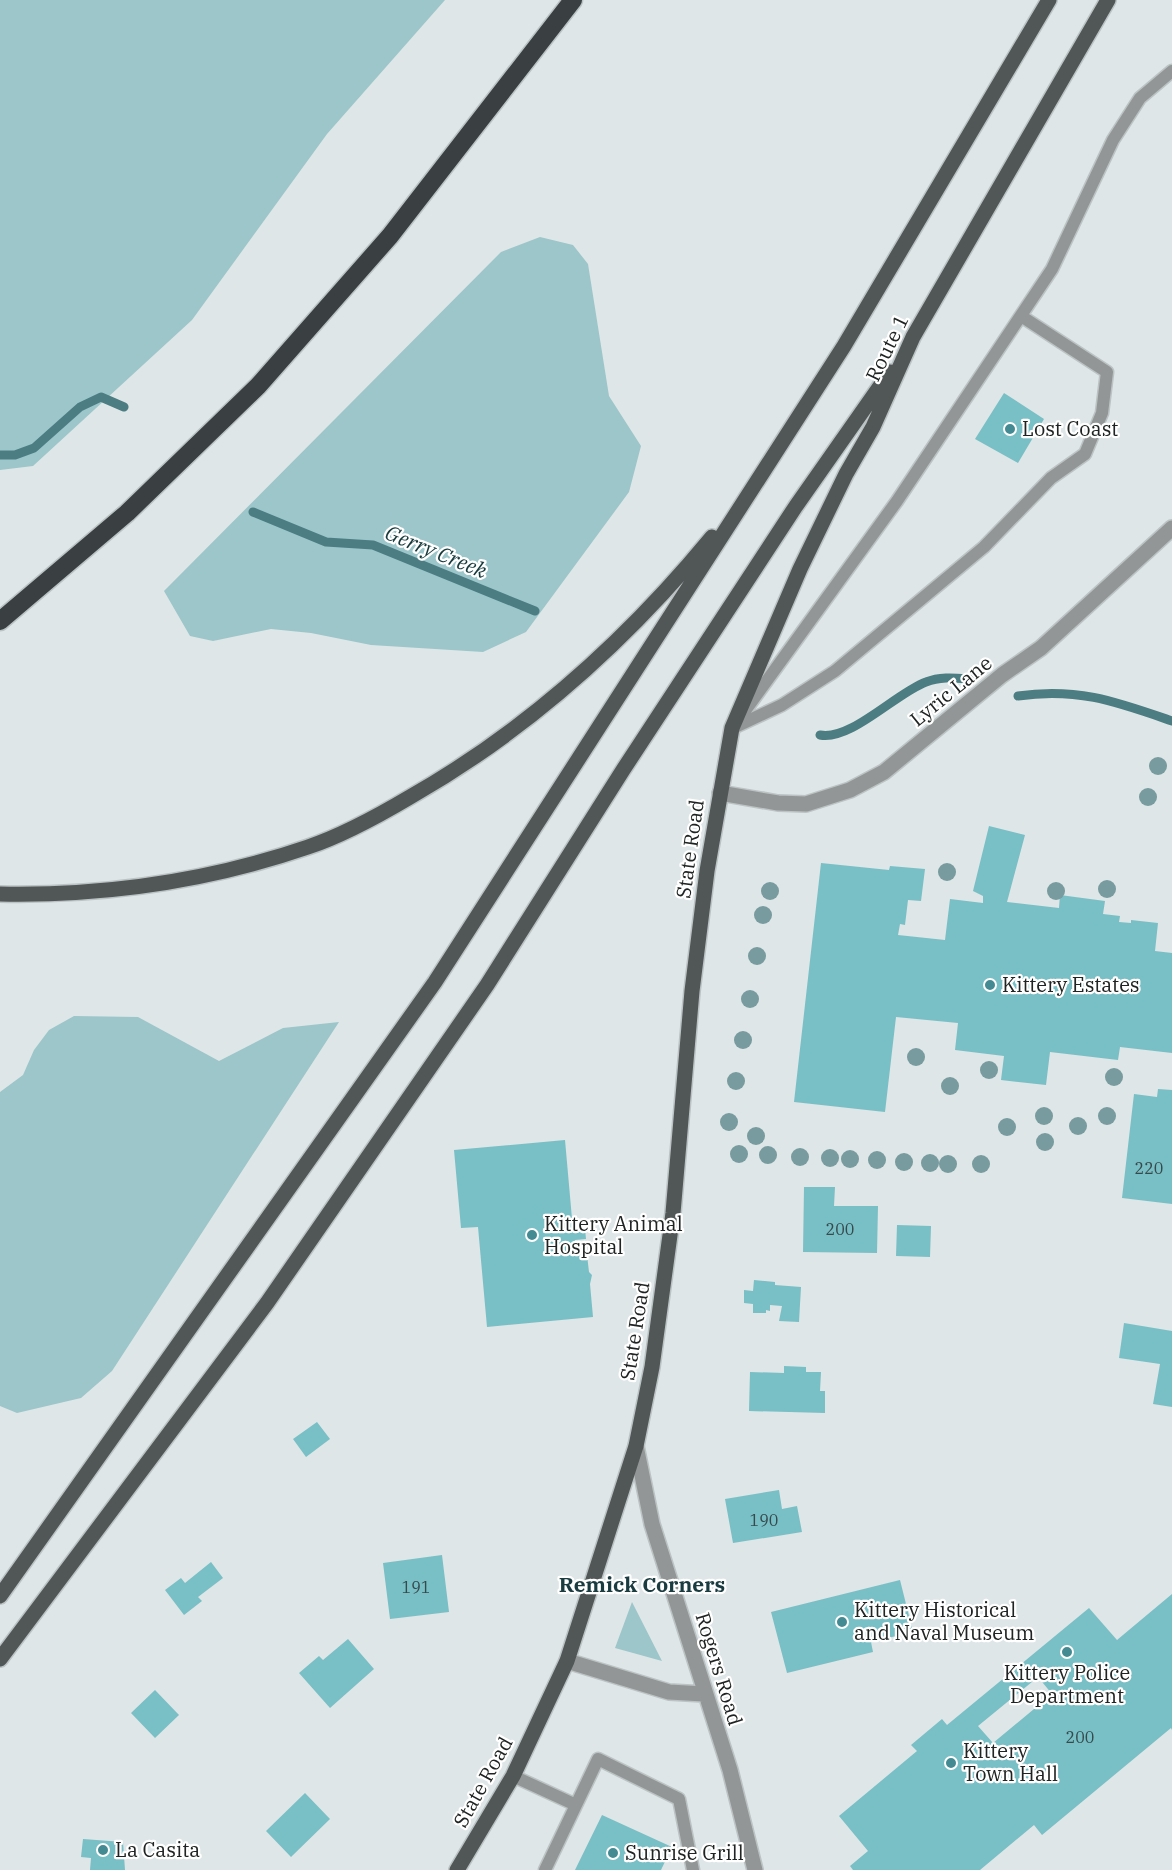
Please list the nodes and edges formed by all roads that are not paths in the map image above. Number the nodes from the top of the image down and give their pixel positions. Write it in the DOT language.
graph roads {
  1 [pos="573,0"];
  2 [pos="1048,0"];
  3 [pos="1108,0"];
  4 [pos="1172,71"];
  5 [pos="1021,316"];
  6 [pos="913,337"];
  7 [pos="750,491"];
  8 [pos="1172,528"];
  9 [pos="0,621"];
  10 [pos="732,728"];
  11 [pos="720,793"];
  12 [pos="0,894"];
  13 [pos="636,1446"];
  14 [pos="0,1596"];
  15 [pos="0,1659"];
  16 [pos="567,1661"];
  17 [pos="704,1694"];
  18 [pos="513,1776"];
  19 [pos="576,1805"];
  20 [pos="458,1870"];
  21 [pos="545,1870"];
  22 [pos="693,1870"];
  23 [pos="755,1870"];
  1 -- 9 [label="highway"];
  2 -- 7 [label="main road, Route 1"];
  3 -- 6 [label="main road, Route 1"];
  4 -- 5 [label="lane"];
  5 -- 10 [label="lane"];
  5 -- 10 [label="lane"];
  6 -- 10 [label="main road, Route 1"];
  6 -- 15 [label="main road"];
  7 -- 12 [label="main road"];
  7 -- 14 [label="main road"];
  8 -- 11 [label="street, Lyric Lane"];
  10 -- 11 [label="main road, State Road"];
  11 -- 13 [label="main road, State Road"];
  13 -- 16 [label="main road, State Road"];
  13 -- 17 [label="street, Rogers Road"];
  16 -- 17 [label="street"];
  16 -- 18 [label="main road, State Road"];
  17 -- 23 [label="street, Rogers Road"];
  18 -- 19 [label="lane"];
  18 -- 20 [label="main road, State Road"];
  19 -- 21 [label="lane"];
  19 -- 22 [label="lane"];
}
